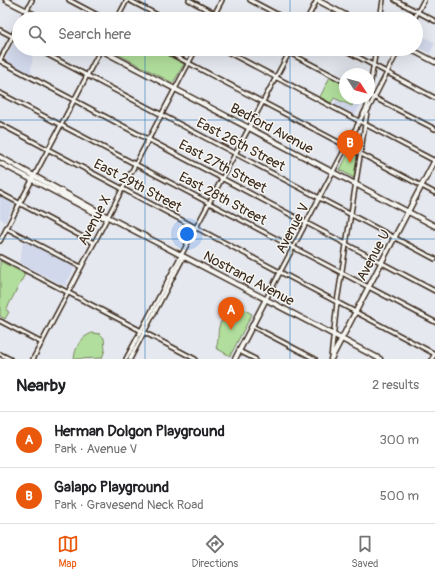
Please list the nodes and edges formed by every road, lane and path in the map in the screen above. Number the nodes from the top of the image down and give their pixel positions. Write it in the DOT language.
graph roads {
  1 [pos="6,0"];
  2 [pos="32,0"];
  3 [pos="69,0"];
  4 [pos="128,0"];
  5 [pos="190,0"];
  6 [pos="222,0"];
  7 [pos="250,0"];
  8 [pos="317,0"];
  9 [pos="383,0"];
  10 [pos="395,0"];
  11 [pos="424,0"];
  12 [pos="26,10"];
  13 [pos="30,12"];
  14 [pos="92,12"];
  15 [pos="121,12"];
  16 [pos="151,12"];
  17 [pos="211,12"];
  18 [pos="216,12"];
  19 [pos="273,12"];
  20 [pos="311,12"];
  21 [pos="340,12"];
  22 [pos="381,12"];
  23 [pos="418,12"];
  24 [pos="423,15"];
  25 [pos="435,21"];
  26 [pos="0,30"];
  27 [pos="12,36"];
  28 [pos="12,38"];
  29 [pos="50,56"];
  30 [pos="96,56"];
  31 [pos="113,56"];
  32 [pos="176,56"];
  33 [pos="192,56"];
  34 [pos="235,56"];
  35 [pos="287,56"];
  36 [pos="299,56"];
  37 [pos="357,56"];
  38 [pos="375,56"];
  39 [pos="395,56"];
  40 [pos="423,56"];
  41 [pos="0,61"];
  42 [pos="435,62"];
  43 [pos="189,63"];
  44 [pos="374,65"];
  45 [pos="373,68"];
  46 [pos="386,72"];
  47 [pos="87,75"];
  48 [pos="276,78"];
  49 [pos="339,79"];
  50 [pos="175,89"];
  51 [pos="0,93"];
  52 [pos="375,95"];
  53 [pos="375,98"];
  54 [pos="435,98"];
  55 [pos="74,100"];
  56 [pos="263,102"];
  57 [pos="367,104"];
  58 [pos="371,104"];
  59 [pos="162,114"];
  60 [pos="360,122"];
  61 [pos="0,124"];
  62 [pos="364,124"];
  63 [pos="61,125"];
  64 [pos="250,128"];
  65 [pos="435,129"];
  66 [pos="149,140"];
  67 [pos="347,146"];
  68 [pos="48,150"];
  69 [pos="236,154"];
  70 [pos="360,154"];
  71 [pos="0,158"];
  72 [pos="435,161"];
  73 [pos="0,163"];
  74 [pos="136,164"];
  75 [pos="334,172"];
  76 [pos="33,177"];
  77 [pos="223,179"];
  78 [pos="355,184"];
  79 [pos="422,186"];
  80 [pos="122,189"];
  81 [pos="0,193"];
  82 [pos="435,193"];
  83 [pos="320,198"];
  84 [pos="20,203"];
  85 [pos="210,204"];
  86 [pos="408,212"];
  87 [pos="350,214"];
  88 [pos="108,217"];
  89 [pos="307,223"];
  90 [pos="435,226"];
  91 [pos="6,228"];
  92 [pos="197,228"];
  93 [pos="394,237"];
  94 [pos="0,241"];
  95 [pos="94,243"];
  96 [pos="346,244"];
  97 [pos="294,248"];
  98 [pos="182,256"];
  99 [pos="0,257"];
  100 [pos="435,259"];
  101 [pos="381,262"];
  102 [pos="81,268"];
  103 [pos="281,273"];
  104 [pos="341,273"];
  105 [pos="368,287"];
  106 [pos="435,291"];
  107 [pos="68,292"];
  108 [pos="266,300"];
  109 [pos="337,302"];
  110 [pos="355,312"];
  111 [pos="0,321"];
  112 [pos="435,322"];
  113 [pos="252,326"];
  114 [pos="142,331"];
  115 [pos="333,334"];
  116 [pos="341,339"];
  117 [pos="42,343"];
  118 [pos="239,351"];
  119 [pos="0,354"];
  120 [pos="435,354"];
  121 [pos="10,359"];
  122 [pos="33,359"];
  123 [pos="126,359"];
  124 [pos="130,359"];
  125 [pos="195,359"];
  126 [pos="235,359"];
  127 [pos="255,359"];
  128 [pos="315,359"];
  129 [pos="331,359"];
  130 [pos="380,359"];
  131 [pos="432,359"];
  1 -- 12 [label="main road"];
  2 -- 12 [label="street"];
  3 -- 14 [label="street"];
  4 -- 15 [label="street"];
  4 -- 16 [label="street"];
  5 -- 17 [label="street"];
  6 -- 18 [label="street"];
  7 -- 19 [label="street"];
  8 -- 20 [label="street"];
  8 -- 21 [label="main road"];
  9 -- 22 [label="street"];
  10 -- 23 [label="street"];
  11 -- 23 [label="street"];
  12 -- 13 [label="main road"];
  24 -- 25 [label="street"];
  26 -- 27 [label="street"];
  28 -- 41 [label="street"];
  29 -- 47 [label="street, East 26th Street"];
  30 -- 47 [label="street"];
  31 -- 50 [label="main road, Bedford Avenue"];
  32 -- 43 [label="street"];
  33 -- 43 [label="street, Avenue X"];
  34 -- 48 [label="street"];
  35 -- 48 [label="street"];
  36 -- 49 [label="street"];
  37 -- 44 [label="street"];
  38 -- 44 [label="street"];
  39 -- 46 [label="street"];
  40 -- 42 [label="main road"];
  41 -- 55 [label="street, East 27th Street"];
  43 -- 50 [label="street, Avenue X"];
  43 -- 56 [label="street"];
  44 -- 45 [label="street"];
  44 -- 46 [label="street"];
  46 -- 52 [label="street"];
  46 -- 54 [label="street"];
  47 -- 55 [label="street"];
  47 -- 59 [label="street, East 26th Street"];
  48 -- 56 [label="street"];
  48 -- 60 [label="street"];
  50 -- 59 [label="street, Avenue X"];
  50 -- 64 [label="main road, Bedford Avenue"];
  51 -- 63 [label="street, East 28th Street"];
  53 -- 65 [label="street"];
  55 -- 63 [label="street"];
  55 -- 66 [label="street, East 27th Street"];
  56 -- 64 [label="street"];
  56 -- 67 [label="street"];
  57 -- 60 [label="street, Avenue V"];
  58 -- 62 [label="street"];
  59 -- 66 [label="street, Avenue X"];
  59 -- 69 [label="street, East 26th Street"];
  60 -- 62 [label="street"];
  60 -- 67 [label="street, Avenue V"];
  61 -- 68 [label="street, East 29th Street"];
  62 -- 70 [label="street"];
  62 -- 72 [label="street"];
  63 -- 68 [label="street"];
  63 -- 74 [label="street, East 28th Street"];
  64 -- 69 [label="street"];
  64 -- 75 [label="main road, Bedford Avenue"];
  66 -- 74 [label="street, Avenue X"];
  66 -- 77 [label="street, East 27th Street"];
  67 -- 70 [label="street"];
  67 -- 75 [label="street, Avenue V"];
  68 -- 76 [label="street"];
  68 -- 80 [label="street, East 29th Street"];
  69 -- 77 [label="street"];
  69 -- 83 [label="street, East 26th Street"];
  70 -- 78 [label="street"];
  70 -- 79 [label="street"];
  71 -- 76 [label="main road, Nostrand Avenue"];
  72 -- 79 [label="main road, Avenue U"];
  73 -- 76 [label="main road, Nostrand Avenue"];
  74 -- 80 [label="street, Avenue X"];
  74 -- 85 [label="street, East 28th Street"];
  75 -- 78 [label="main road, Bedford Avenue"];
  75 -- 83 [label="street, Avenue V"];
  76 -- 84 [label="street"];
  76 -- 88 [label="main road, Nostrand Avenue"];
  77 -- 85 [label="street"];
  77 -- 89 [label="street, East 27th Street"];
  78 -- 86 [label="main road, Bedford Avenue"];
  78 -- 87 [label="street"];
  79 -- 82 [label="street"];
  79 -- 86 [label="main road, Avenue U"];
  80 -- 88 [label="street, Avenue X"];
  80 -- 92 [label="street, East 29th Street"];
  81 -- 84 [label="street"];
  83 -- 87 [label="street, East 26th Street"];
  83 -- 89 [label="street, Avenue V"];
  84 -- 91 [label="street"];
  84 -- 95 [label="street"];
  85 -- 92 [label="street"];
  85 -- 97 [label="street, East 28th Street"];
  86 -- 90 [label="main road, Bedford Avenue"];
  86 -- 93 [label="main road, Avenue U"];
  87 -- 93 [label="street, East 26th Street"];
  87 -- 96 [label="street"];
  88 -- 95 [label="street, Avenue X"];
  88 -- 98 [label="main road, Nostrand Avenue"];
  89 -- 96 [label="street, East 27th Street"];
  89 -- 97 [label="street, Avenue V"];
  91 -- 94 [label="street"];
  91 -- 102 [label="street"];
  92 -- 98 [label="street"];
  92 -- 103 [label="street, East 29th Street"];
  93 -- 100 [label="street, East 26th Street"];
  93 -- 101 [label="main road, Avenue U"];
  95 -- 102 [label="street, Avenue X"];
  96 -- 101 [label="street, East 27th Street"];
  96 -- 104 [label="street"];
  97 -- 103 [label="street, Avenue V"];
  97 -- 104 [label="street, East 28th Street"];
  98 -- 108 [label="main road, Nostrand Avenue"];
  98 -- 114 [label="street"];
  99 -- 107 [label="street"];
  101 -- 105 [label="main road, Avenue U"];
  101 -- 106 [label="street, East 27th Street"];
  102 -- 107 [label="street, Avenue X"];
  103 -- 108 [label="street, Avenue V"];
  103 -- 109 [label="street, East 29th Street"];
  104 -- 105 [label="street, East 28th Street"];
  104 -- 109 [label="street"];
  105 -- 110 [label="main road, Avenue U"];
  105 -- 112 [label="street, East 28th Street"];
  107 -- 114 [label="street"];
  107 -- 117 [label="street, Avenue X"];
  108 -- 113 [label="main road, Avenue V"];
  108 -- 115 [label="main road, Nostrand Avenue"];
  109 -- 110 [label="street, East 29th Street"];
  109 -- 115 [label="street"];
  110 -- 116 [label="main road, Avenue U"];
  110 -- 120 [label="street, East 29th Street"];
  111 -- 117 [label="street"];
  113 -- 118 [label="main road, Avenue V"];
  113 -- 128 [label="street"];
  114 -- 123 [label="street"];
  114 -- 124 [label="street"];
  114 -- 125 [label="street"];
  115 -- 116 [label="main road, Nostrand Avenue"];
  115 -- 129 [label="street"];
  116 -- 129 [label="main road, Avenue U"];
  116 -- 130 [label="main road, Nostrand Avenue"];
  117 -- 122 [label="street, Avenue X"];
  118 -- 126 [label="main road, Avenue V"];
  118 -- 127 [label="street"];
  119 -- 121 [label="street"];
  120 -- 131 [label="street"];
}
